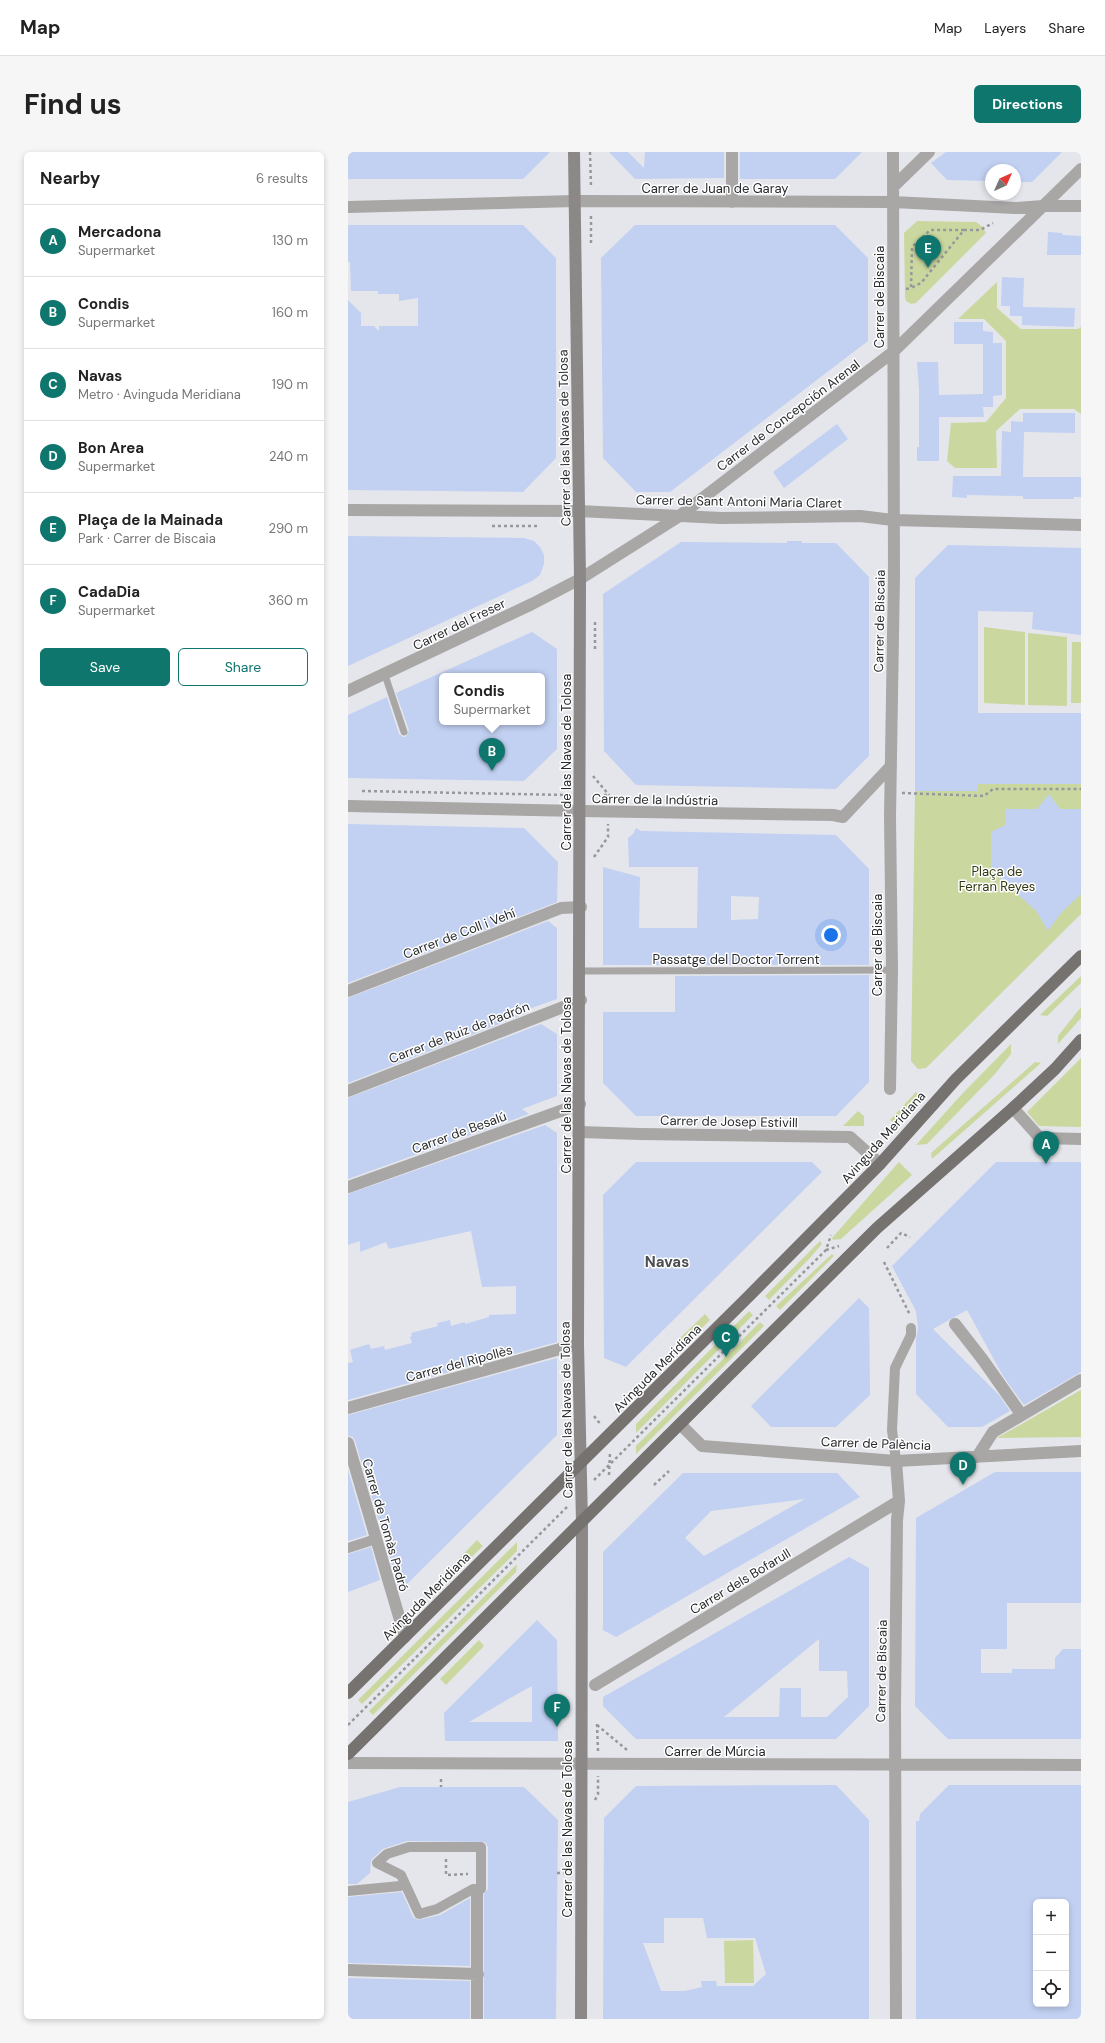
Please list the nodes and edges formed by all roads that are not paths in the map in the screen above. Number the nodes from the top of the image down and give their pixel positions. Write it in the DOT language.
graph roads {
  1 [pos="574,152"];
  2 [pos="732,152"];
  3 [pos="893,152"];
  4 [pos="929,152"];
  5 [pos="1081,169"];
  6 [pos="893,187"];
  7 [pos="575,201"];
  8 [pos="732,202"];
  9 [pos="893,202"];
  10 [pos="1043,206"];
  11 [pos="1081,206"];
  12 [pos="348,207"];
  13 [pos="893,352"];
  14 [pos="348,510"];
  15 [pos="579,511"];
  16 [pos="678,517"];
  17 [pos="893,520"];
  18 [pos="1081,525"];
  19 [pos="580,578"];
  20 [pos="385,675"];
  21 [pos="348,691"];
  22 [pos="404,732"];
  23 [pos="891,766"];
  24 [pos="348,806"];
  25 [pos="580,811"];
  26 [pos="580,907"];
  27 [pos="1081,956"];
  28 [pos="892,970"];
  29 [pos="581,971"];
  30 [pos="348,991"];
  31 [pos="580,1000"];
  32 [pos="1081,1040"];
  33 [pos="890,1089"];
  34 [pos="348,1091"];
  35 [pos="580,1104"];
  36 [pos="1013,1108"];
  37 [pos="580,1132"];
  38 [pos="1081,1139"];
  39 [pos="875,1160"];
  40 [pos="348,1187"];
  41 [pos="911,1323"];
  42 [pos="955,1324"];
  43 [pos="578,1344"];
  44 [pos="1081,1380"];
  45 [pos="348,1408"];
  46 [pos="1021,1414"];
  47 [pos="680,1424"];
  48 [pos="348,1444"];
  49 [pos="1081,1451"];
  50 [pos="976,1458"];
  51 [pos="896,1461"];
  52 [pos="580,1464"];
  53 [pos="899,1501"];
  54 [pos="582,1522"];
  55 [pos="376,1539"];
  56 [pos="348,1548"];
  57 [pos="405,1637"];
  58 [pos="595,1685"];
  59 [pos="348,1693"];
  60 [pos="348,1754"];
  61 [pos="348,1763"];
  62 [pos="581,1764"];
  63 [pos="895,1765"];
  64 [pos="1081,1765"];
  65 [pos="446,1847"];
  66 [pos="400,1886"];
  67 [pos="348,1891"];
  68 [pos="477,1894"];
  69 [pos="348,1970"];
  70 [pos="478,1974"];
  71 [pos="477,2019"];
  72 [pos="581,2019"];
  73 [pos="896,2019"];
  1 -- 7 [label="main road, Carrer de las Navas de Tolosa"];
  2 -- 8 [label="street"];
  3 -- 6 [label="street, Carrer de Biscaia"];
  4 -- 6 [label="street"];
  5 -- 10 [label="street, Carrer de Concepción Arenal"];
  6 -- 9 [label="street, Carrer de Biscaia"];
  7 -- 8 [label="street, Carrer de Juan de Garay"];
  7 -- 12 [label="street, Carrer de Juan de Garay"];
  7 -- 15 [label="main road, Carrer de las Navas de Tolosa"];
  8 -- 9 [label="street, Carrer de Juan de Garay"];
  9 -- 10 [label="street, Carrer de Juan de Garay"];
  9 -- 13 [label="street, Carrer de Biscaia"];
  10 -- 11 [label="street, Carrer de Juan de Garay"];
  10 -- 13 [label="street, Carrer de Concepción Arenal"];
  13 -- 16 [label="street, Carrer de Concepción Arenal"];
  13 -- 17 [label="street, Carrer de Biscaia"];
  14 -- 15 [label="street, Carrer de Sant Antoni Maria Claret"];
  15 -- 16 [label="street, Carrer de Sant Antoni Maria Claret"];
  15 -- 19 [label="main road, Carrer de las Navas de Tolosa"];
  16 -- 17 [label="street, Carrer de Sant Antoni Maria Claret"];
  16 -- 19 [label="street, Carrer de Concepción Arenal"];
  17 -- 18 [label="street, Carrer de Sant Antoni Maria Claret"];
  17 -- 23 [label="street, Carrer de Biscaia"];
  19 -- 20 [label="street, Carrer del Freser"];
  19 -- 25 [label="main road, Carrer de las Navas de Tolosa"];
  20 -- 21 [label="street, Carrer del Freser"];
  20 -- 22 [label="lane"];
  23 -- 25 [label="street, Carrer de la Indústria"];
  23 -- 28 [label="street, Carrer de Biscaia"];
  24 -- 25 [label="street, Carrer de la Indústria"];
  25 -- 26 [label="main road, Carrer de las Navas de Tolosa"];
  26 -- 29 [label="main road, Carrer de las Navas de Tolosa"];
  26 -- 30 [label="street, Carrer de Coll i Vehí"];
  27 -- 39 [label="main road, Avinguda Meridiana"];
  28 -- 29 [label="lane, Passatge del Doctor Torrent"];
  28 -- 33 [label="street, Carrer de Biscaia"];
  29 -- 31 [label="main road, Carrer de las Navas de Tolosa"];
  31 -- 34 [label="street, Carrer de Ruiz de Padrón"];
  31 -- 35 [label="main road, Carrer de las Navas de Tolosa"];
  32 -- 36 [label="main road"];
  35 -- 37 [label="main road, Carrer de las Navas de Tolosa"];
  35 -- 40 [label="street, Carrer de Besalú"];
  36 -- 38 [label="street"];
  36 -- 47 [label="main road"];
  37 -- 39 [label="street, Carrer de Josep Estivill"];
  37 -- 43 [label="main road, Carrer de las Navas de Tolosa"];
  39 -- 52 [label="main road, Avinguda Meridiana"];
  41 -- 51 [label="street, Carrer de Biscaia"];
  42 -- 46 [label="street"];
  43 -- 45 [label="street, Carrer del Ripollès"];
  43 -- 52 [label="main road, Carrer de las Navas de Tolosa"];
  44 -- 46 [label="street"];
  46 -- 50 [label="street"];
  47 -- 51 [label="street, Carrer de Palència"];
  47 -- 54 [label="main road"];
  48 -- 55 [label="street, Carrer de Tomàs Padró"];
  49 -- 50 [label="street, Carrer de Palència"];
  50 -- 51 [label="street, Carrer de Palència"];
  51 -- 53 [label="street, Carrer de Biscaia"];
  52 -- 54 [label="main road, Carrer de las Navas de Tolosa"];
  52 -- 57 [label="main road, Avinguda Meridiana"];
  53 -- 58 [label="street, Carrer dels Bofarull"];
  53 -- 63 [label="street, Carrer de Biscaia"];
  54 -- 60 [label="main road"];
  54 -- 62 [label="main road, Carrer de las Navas de Tolosa"];
  55 -- 56 [label="street"];
  55 -- 57 [label="street, Carrer de Tomàs Padró"];
  57 -- 59 [label="main road, Avinguda Meridiana"];
  61 -- 62 [label="street, Carrer de Múrcia"];
  62 -- 63 [label="street, Carrer de Múrcia"];
  62 -- 72 [label="main road, Carrer de las Navas de Tolosa"];
  63 -- 64 [label="street, Carrer de Múrcia"];
  63 -- 73 [label="street, Carrer de Biscaia"];
  65 -- 65 [label="street"];
  66 -- 67 [label="street"];
  68 -- 70 [label="street"];
  69 -- 70 [label="street"];
  70 -- 71 [label="street"];
}
